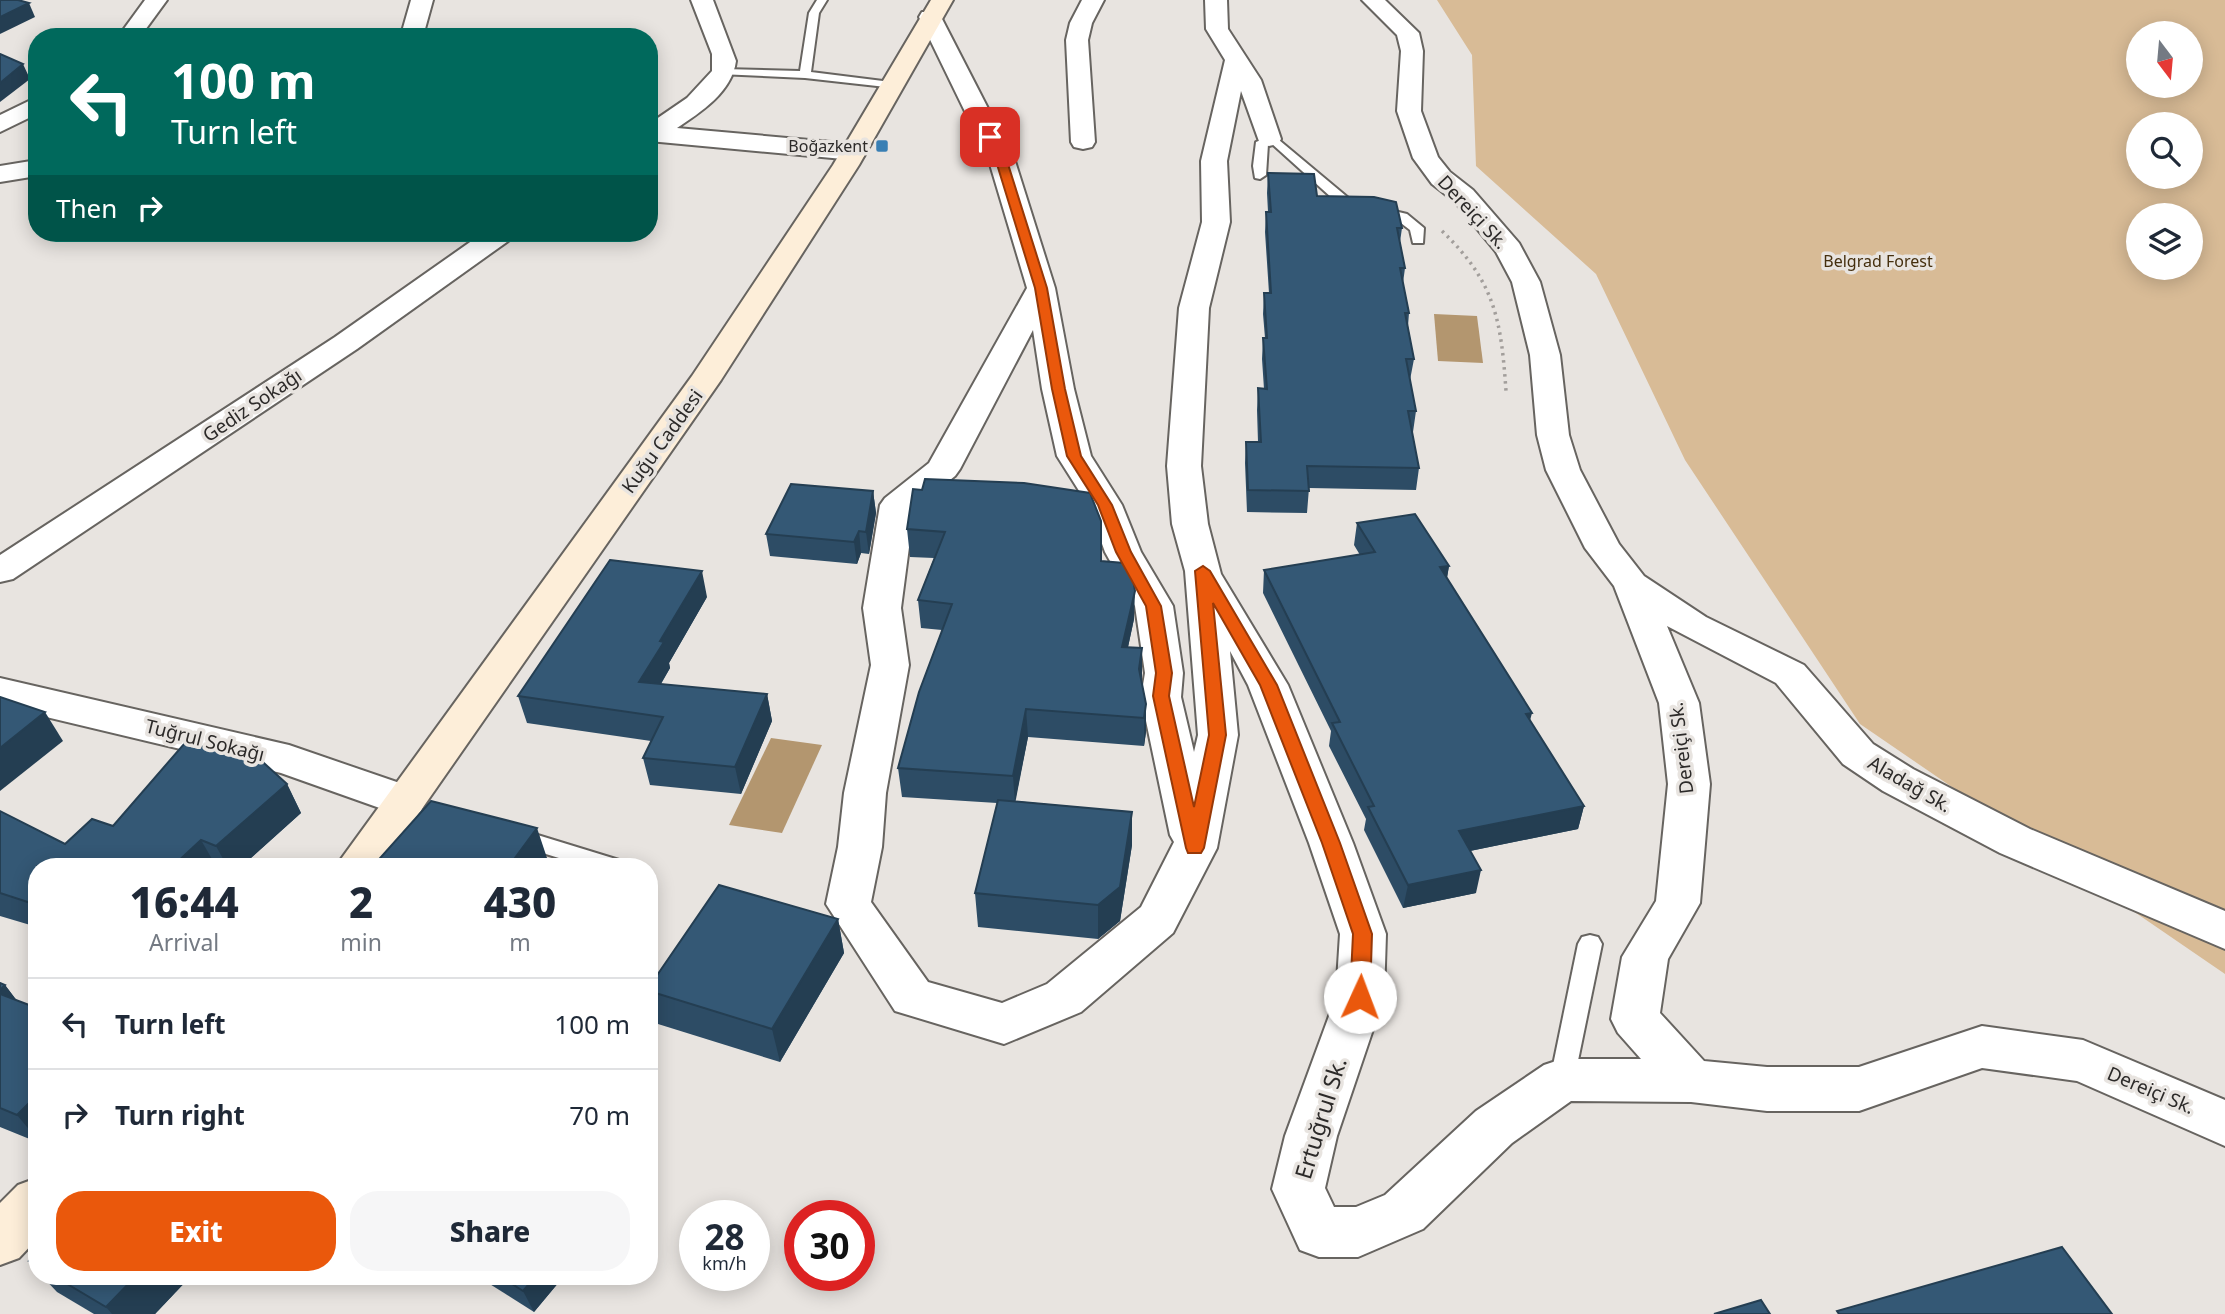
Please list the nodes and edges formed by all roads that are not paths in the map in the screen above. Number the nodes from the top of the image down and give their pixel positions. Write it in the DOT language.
graph roads {
  1 [pos="156,0"];
  2 [pos="422,0"];
  3 [pos="702,0"];
  4 [pos="822,0"];
  5 [pos="1093,0"];
  6 [pos="1216,0"];
  7 [pos="1373,0"];
  8 [pos="936,8"];
  9 [pos="136,28"];
  10 [pos="414,28"];
  11 [pos="1235,61"];
  12 [pos="723,72"];
  13 [pos="805,75"];
  14 [pos="891,86"];
  15 [pos="28,109"];
  16 [pos="0,125"];
  17 [pos="658,129"];
  18 [pos="658,134"];
  19 [pos="1269,139"];
  20 [pos="1083,142"];
  21 [pos="854,152"];
  22 [pos="28,169"];
  23 [pos="0,174"];
  24 [pos="1261,175"];
  25 [pos="1418,240"];
  26 [pos="488,242"];
  27 [pos="1041,288"];
  28 [pos="0,571"];
  29 [pos="1203,571"];
  30 [pos="1632,584"];
  31 [pos="0,692"];
  32 [pos="418,805"];
  33 [pos="495,830"];
  34 [pos="1195,848"];
  35 [pos="366,858"];
  36 [pos="585,858"];
  37 [pos="2225,931"];
  38 [pos="1591,944"];
  39 [pos="1562,1080"];
  40 [pos="1690,1081"];
  41 [pos="2225,1124"];
  1 -- 9 [label="street"];
  2 -- 10 [label="street"];
  3 -- 12 [label="street"];
  4 -- 13 [label="lane"];
  5 -- 20 [label="street"];
  6 -- 11 [label="street"];
  7 -- 30 [label="street, Dereiçi Sk."];
  8 -- 14 [label="street, Kuğu Caddesi"];
  8 -- 27 [label="street"];
  11 -- 19 [label="street"];
  11 -- 29 [label="street"];
  12 -- 13 [label="lane"];
  12 -- 17 [label="street"];
  13 -- 14 [label="lane"];
  14 -- 21 [label="street, Kuğu Caddesi"];
  15 -- 16 [label="street"];
  18 -- 21 [label="street"];
  19 -- 24 [label="lane"];
  19 -- 25 [label="lane"];
  21 -- 32 [label="street, Kuğu Caddesi"];
  22 -- 23 [label="street"];
  26 -- 28 [label="street, Gediz Sokağı"];
  27 -- 34 [label="street"];
  27 -- 34 [label="street"];
  29 -- 34 [label="street"];
  29 -- 39 [label="street, Ertuğrul Sk."];
  30 -- 37 [label="street, Aladağ Sk."];
  30 -- 40 [label="street, Dereiçi Sk."];
  31 -- 32 [label="street, Tuğrul Sokağı"];
  32 -- 35 [label="street, Kuğu Caddesi"];
  33 -- 36 [label="lane"];
  38 -- 39 [label="lane"];
  39 -- 40 [label="street"];
  40 -- 41 [label="street, Dereiçi Sk."];
}
